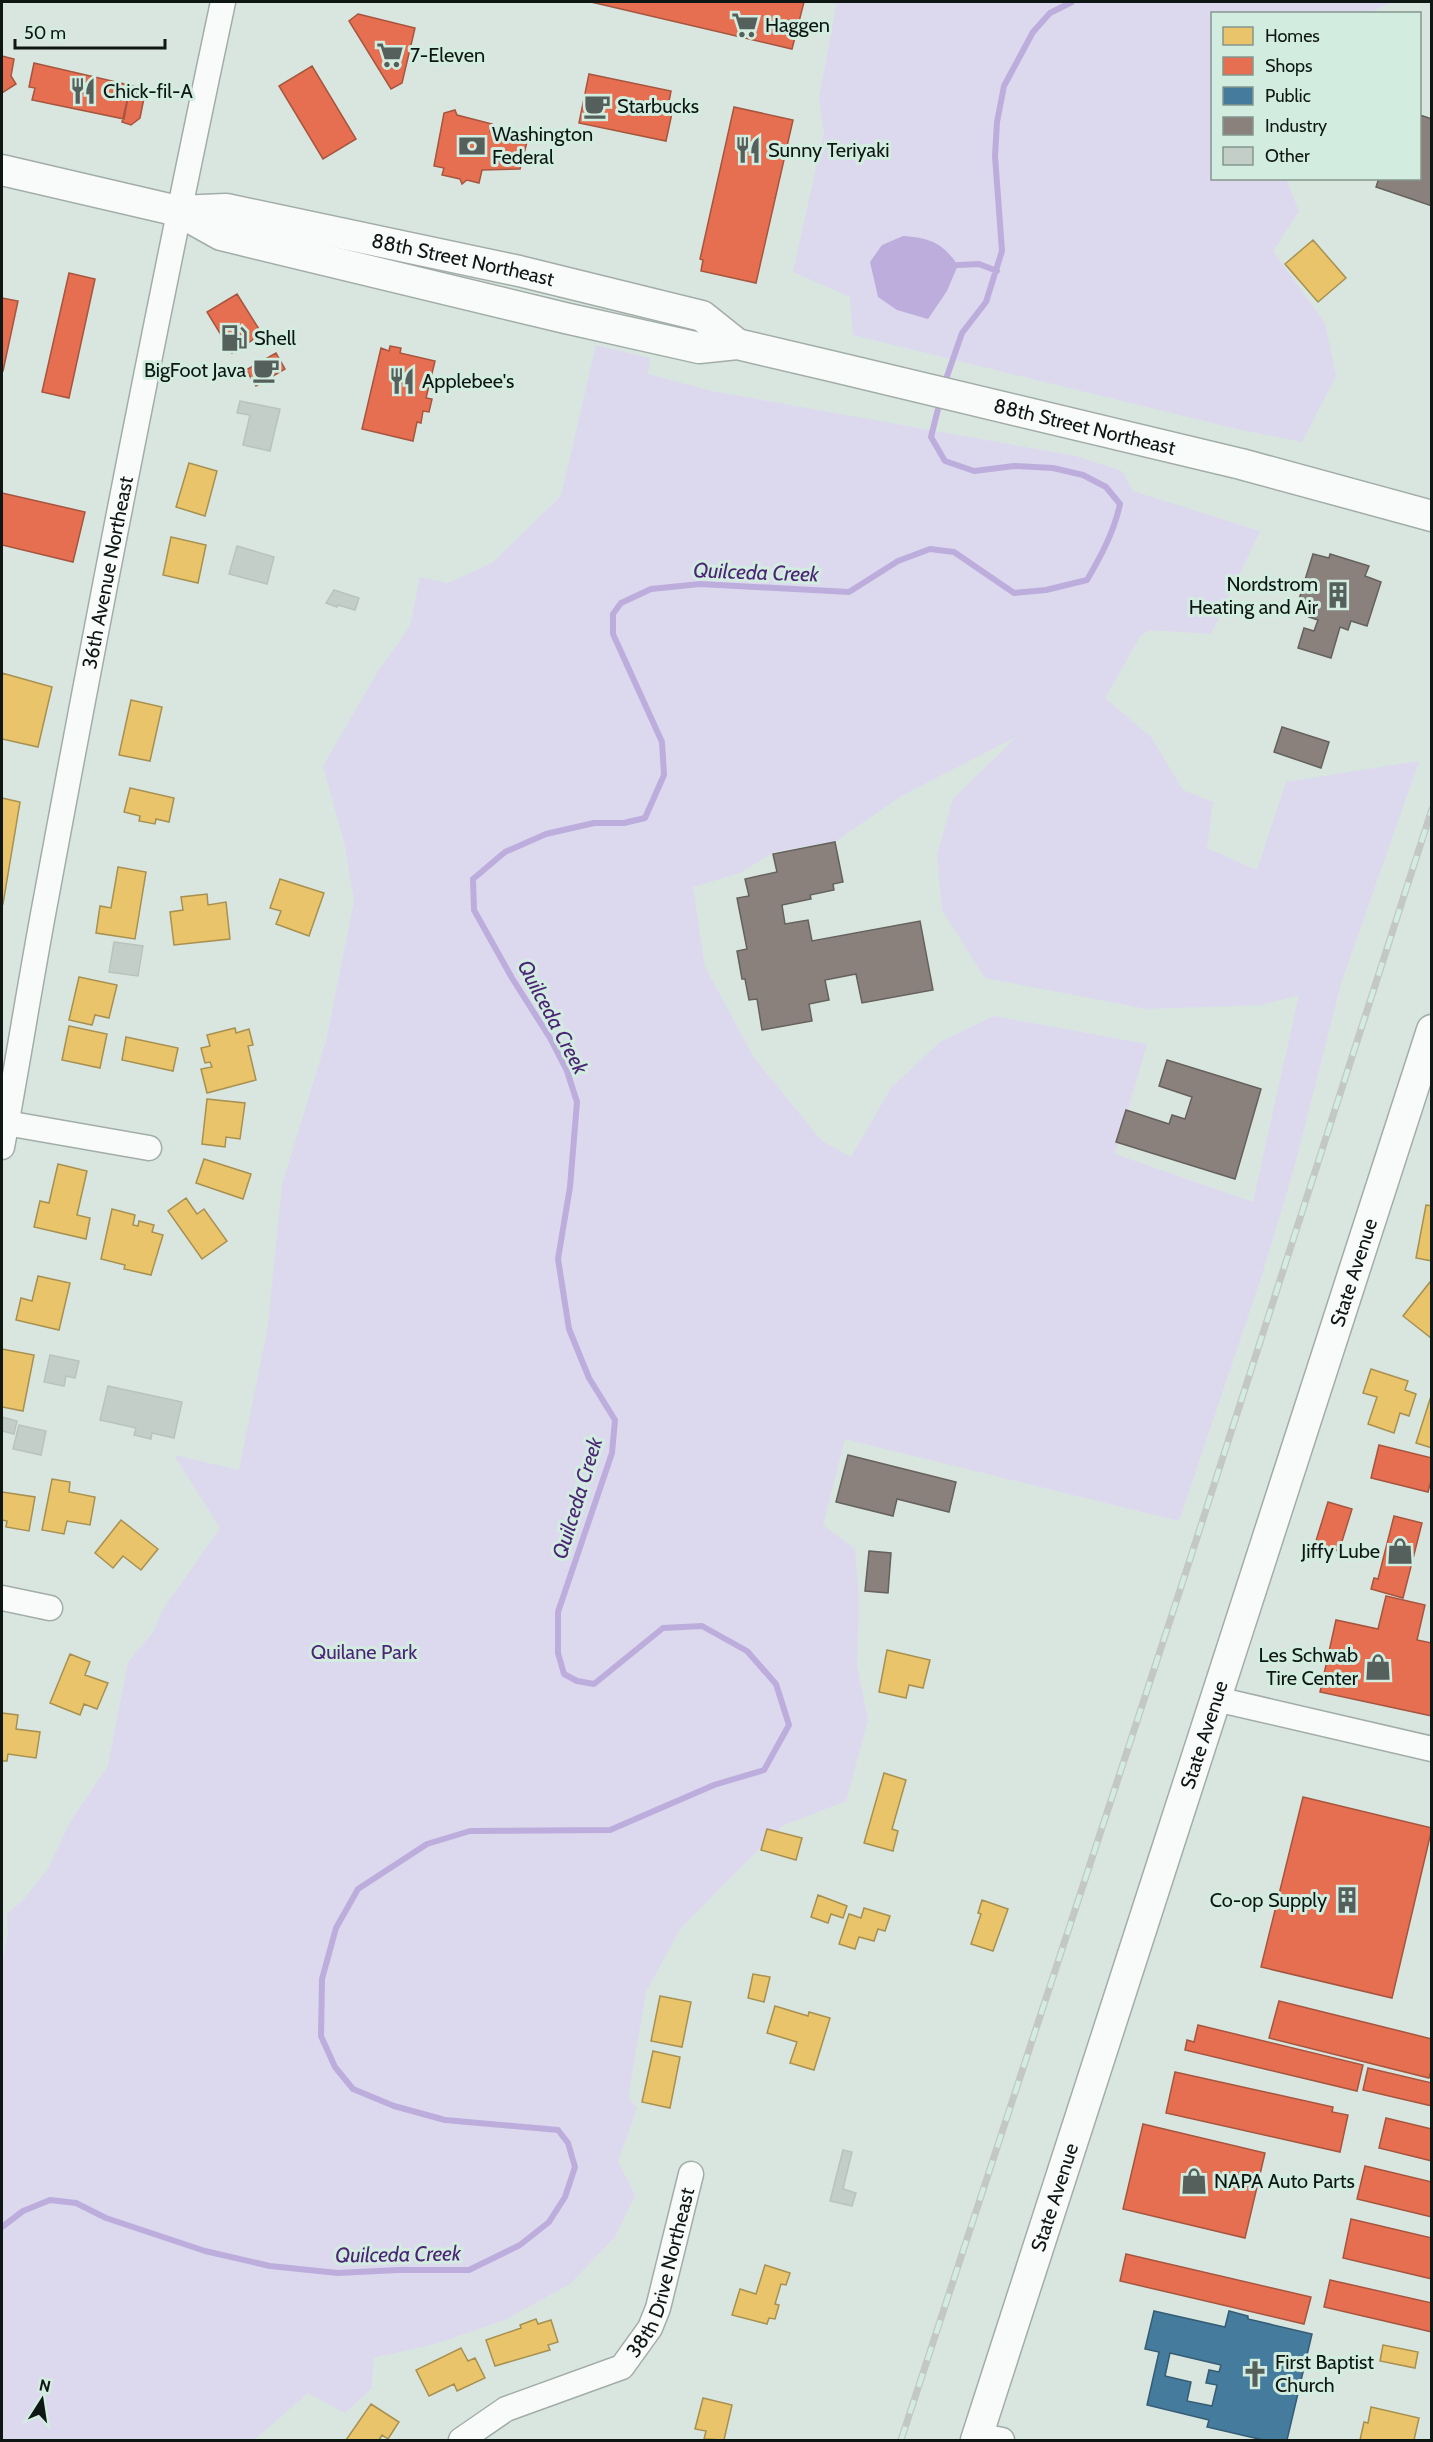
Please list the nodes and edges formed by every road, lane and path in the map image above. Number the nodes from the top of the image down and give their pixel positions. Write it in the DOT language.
graph roads {
  1 [pos="223,2"];
  2 [pos="2,170"];
  3 [pos="178,211"];
  4 [pos="519,271"];
  5 [pos="400,278"];
  6 [pos="640,300"];
  7 [pos="542,313"];
  8 [pos="737,344"];
  9 [pos="1431,516"];
  10 [pos="1431,1030"];
  11 [pos="6,1123"];
  12 [pos="2,1147"];
  13 [pos="149,1148"];
  14 [pos="2,1598"];
  15 [pos="50,1608"];
  16 [pos="1215,1699"];
  17 [pos="1431,1749"];
  18 [pos="691,2174"];
  19 [pos="985,2439"];
  20 [pos="461,2440"];
  1 -- 3 [label="street, 36th Avenue Northeast"];
  2 -- 3 [label="main road, 88th Street Northeast"];
  3 -- 4 [label="main road, 88th Street Northeast"];
  3 -- 5 [label="main road, 88th Street Northeast"];
  3 -- 11 [label="street, 36th Avenue Northeast"];
  4 -- 5 [label="main road"];
  4 -- 6 [label="main road, 88th Street Northeast"];
  5 -- 7 [label="main road, 88th Street Northeast"];
  6 -- 7 [label="main road"];
  6 -- 8 [label="main road, 88th Street Northeast"];
  7 -- 8 [label="main road, 88th Street Northeast"];
  8 -- 9 [label="main road, 88th Street Northeast"];
  10 -- 16 [label="main road, State Avenue"];
  11 -- 12 [label="street, 36th Avenue Northeast"];
  11 -- 13 [label="street"];
  14 -- 15 [label="street"];
  16 -- 17 [label="street"];
  16 -- 19 [label="main road, State Avenue"];
  18 -- 20 [label="street, 38th Drive Northeast"];
}
